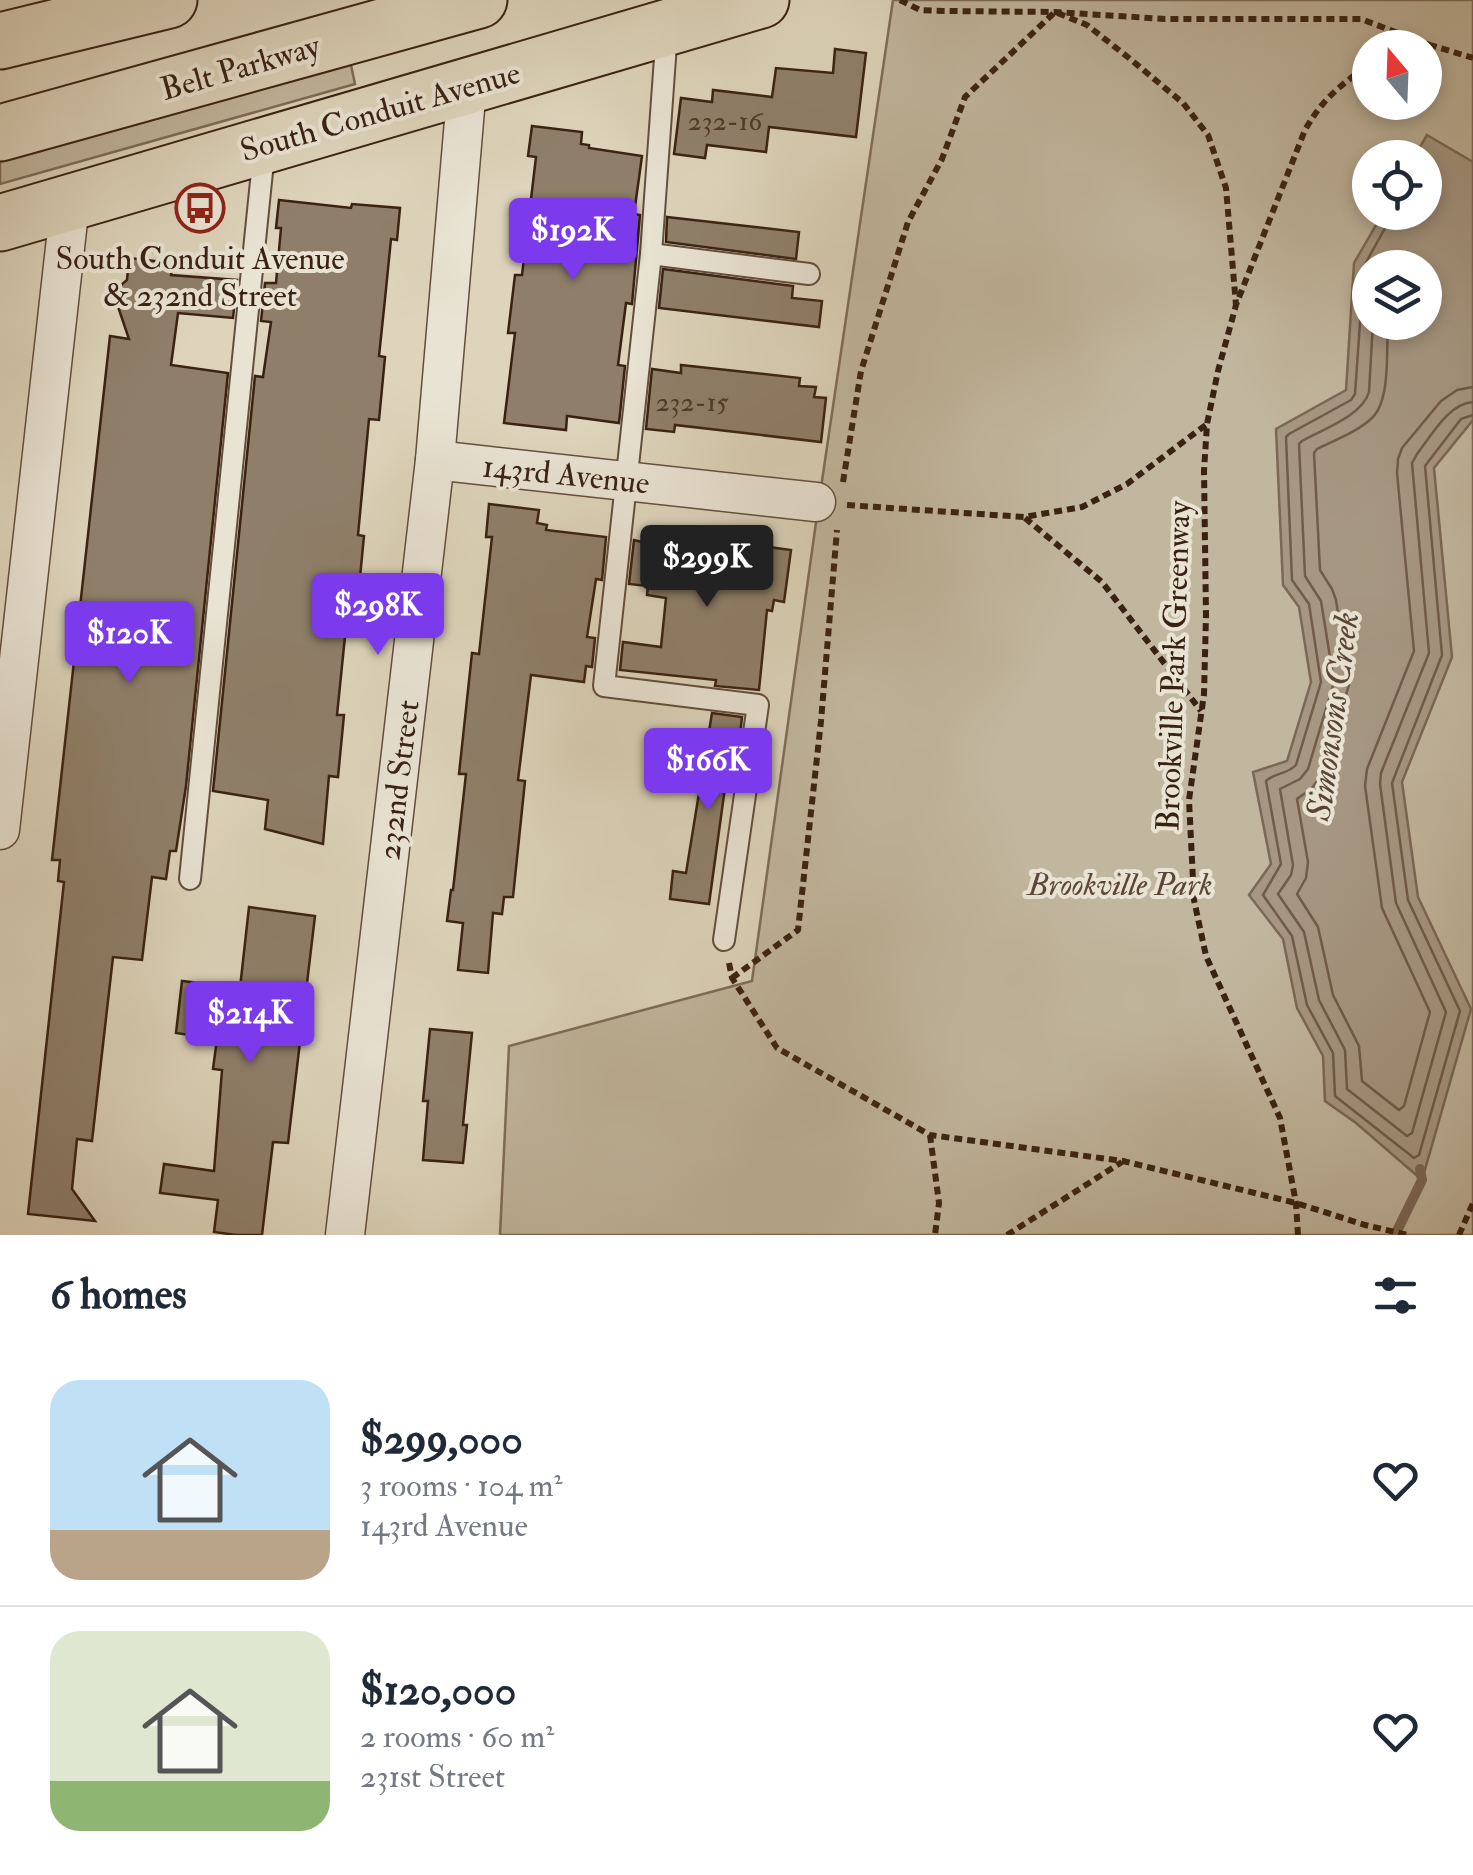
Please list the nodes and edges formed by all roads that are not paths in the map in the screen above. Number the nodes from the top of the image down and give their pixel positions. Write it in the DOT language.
graph roads {
  1 [pos="169,0"];
  2 [pos="479,0"];
  3 [pos="761,0"];
  4 [pos="667,28"];
  5 [pos="0,41"];
  6 [pos="467,86"];
  7 [pos="0,133"];
  8 [pos="265,145"];
  9 [pos="70,203"];
  10 [pos="0,223"];
  11 [pos="652,254"];
  12 [pos="809,274"];
  13 [pos="435,460"];
  14 [pos="627,480"];
  15 [pos="828,503"];
  16 [pos="0,830"];
  17 [pos="190,879"];
  18 [pos="724,940"];
  19 [pos="345,1235"];
  1 -- 5 [label="highway"];
  2 -- 7 [label="highway, Belt Parkway"];
  3 -- 4 [label="highway, South Conduit Avenue"];
  4 -- 6 [label="highway, South Conduit Avenue"];
  4 -- 11 [label="lane"];
  6 -- 8 [label="highway, South Conduit Avenue"];
  6 -- 13 [label="street, 232nd Street"];
  8 -- 9 [label="highway, South Conduit Avenue"];
  8 -- 17 [label="lane"];
  9 -- 10 [label="highway, South Conduit Avenue"];
  9 -- 16 [label="street"];
  11 -- 12 [label="lane"];
  11 -- 14 [label="lane"];
  13 -- 14 [label="street, 143rd Avenue"];
  13 -- 19 [label="street, 232nd Street"];
  14 -- 15 [label="street, 143rd Avenue"];
  14 -- 18 [label="lane"];
}
